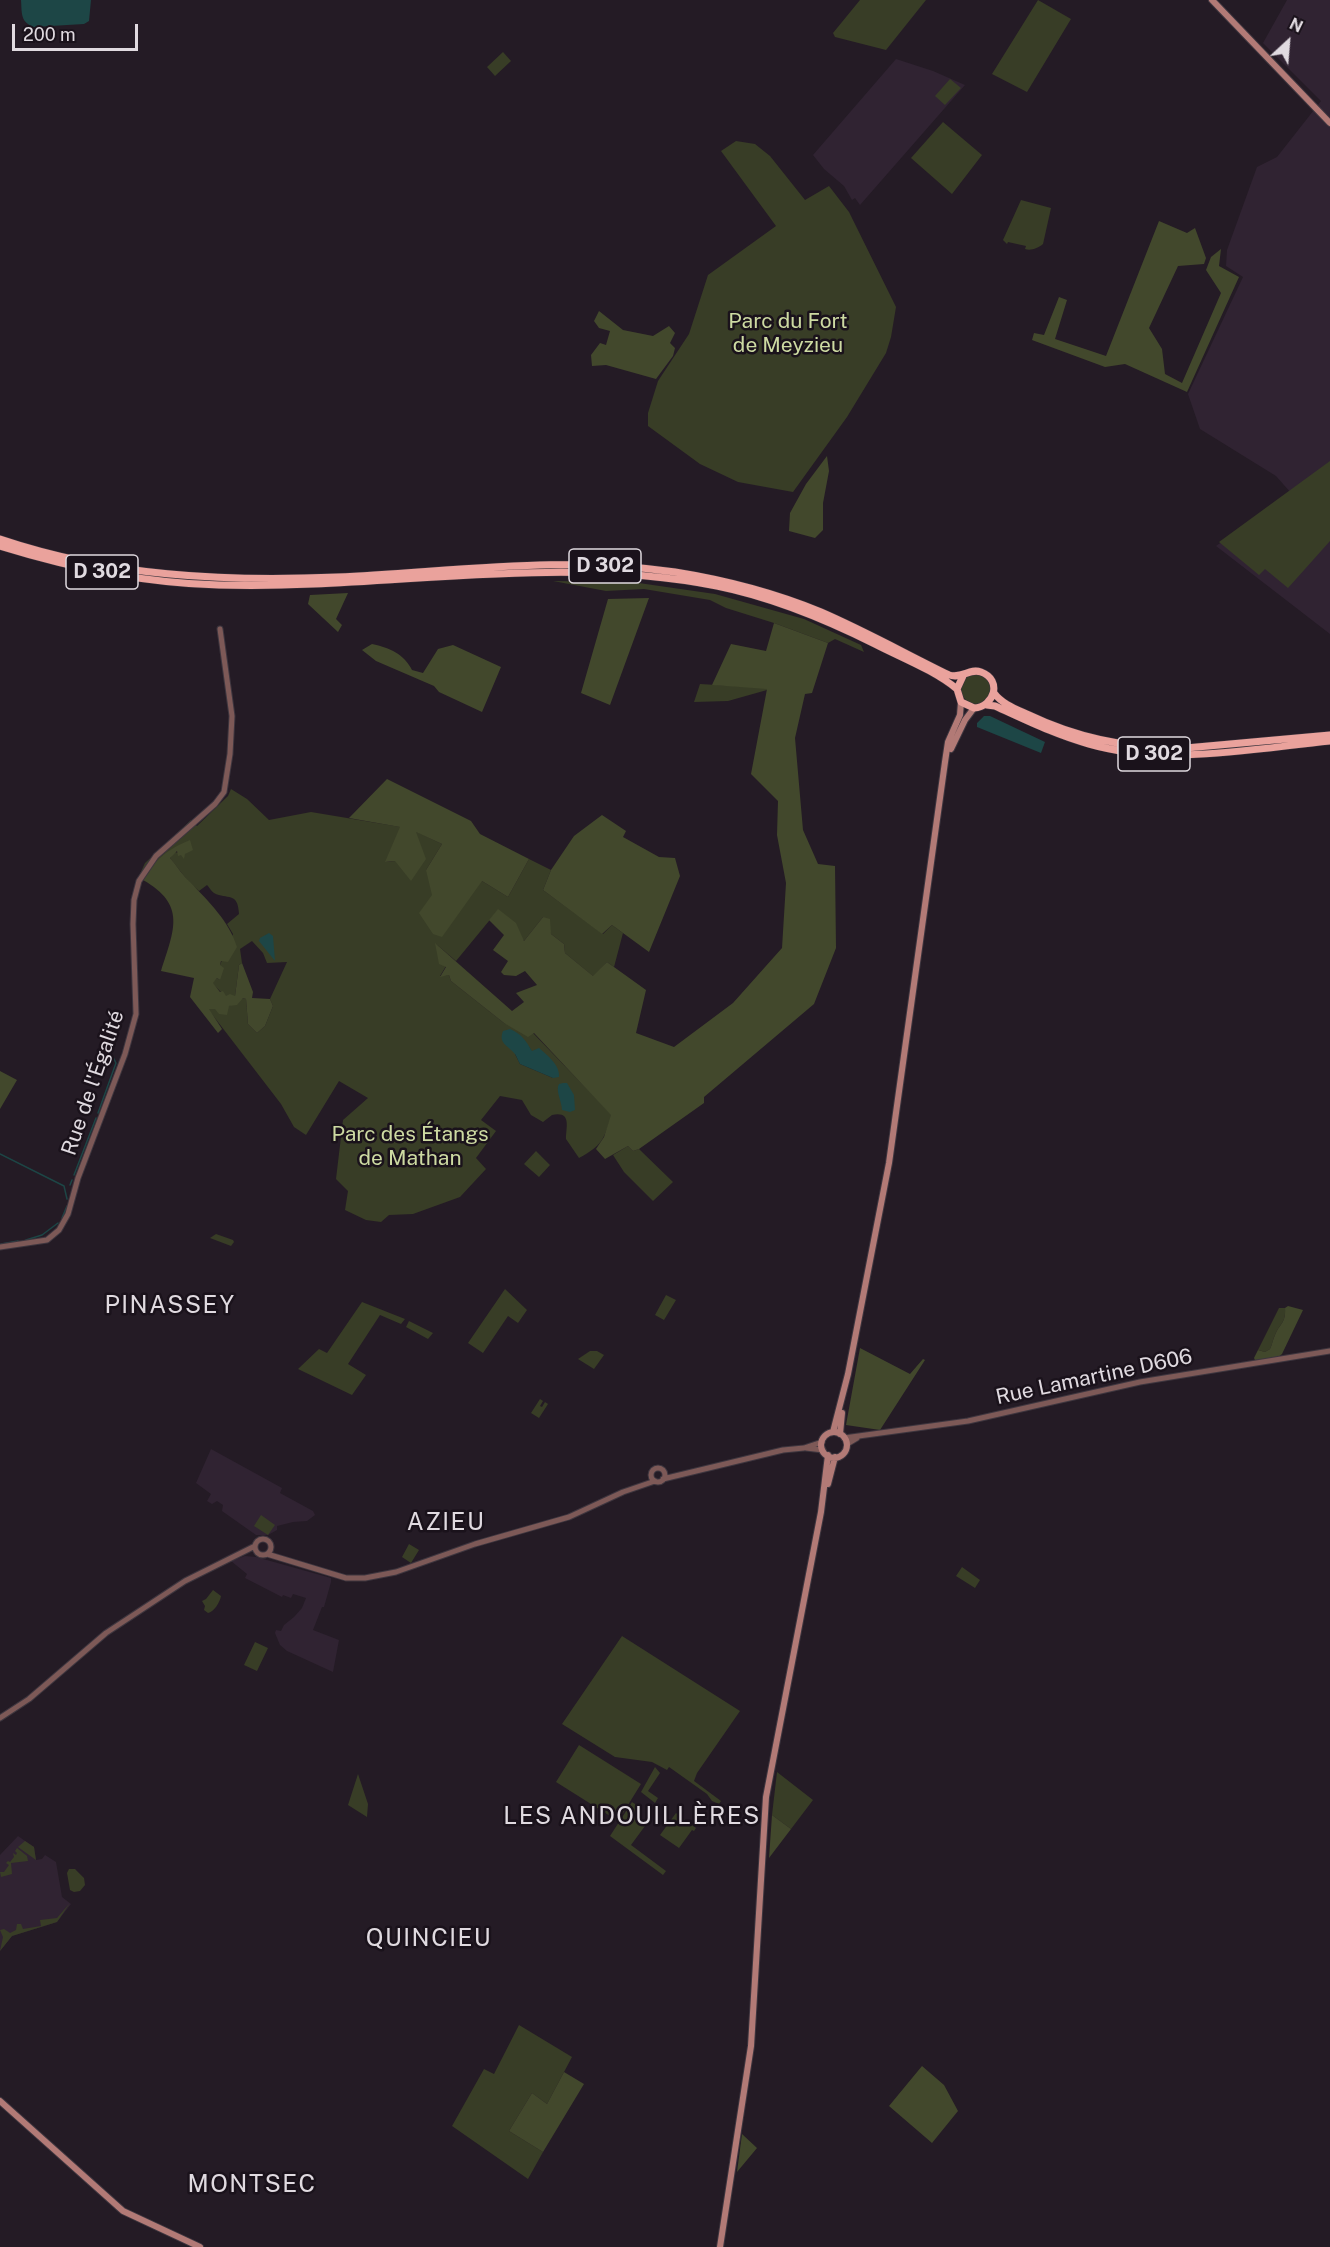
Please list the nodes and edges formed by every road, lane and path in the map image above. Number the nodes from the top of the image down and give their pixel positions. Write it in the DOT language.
graph roads {
  1 [pos="1214,0"];
  2 [pos="1330,117"];
  3 [pos="1330,123"];
  4 [pos="0,539"];
  5 [pos="0,546"];
  6 [pos="208,581"];
  7 [pos="227,582"];
  8 [pos="220,629"];
  9 [pos="963,676"];
  10 [pos="957,689"];
  11 [pos="994,693"];
  12 [pos="961,702"];
  13 [pos="987,705"];
  14 [pos="974,708"];
  15 [pos="1330,735"];
  16 [pos="1330,741"];
  17 [pos="943,782"];
  18 [pos="0,1247"];
  19 [pos="1330,1351"];
  20 [pos="841,1437"];
  21 [pos="822,1442"];
  22 [pos="804,1448"];
  23 [pos="825,1453"];
  24 [pos="835,1457"];
  25 [pos="664,1472"];
  26 [pos="681,1475"];
  27 [pos="653,1479"];
  28 [pos="663,1479"];
  29 [pos="821,1508"];
  30 [pos="255,1548"];
  31 [pos="269,1551"];
  32 [pos="0,1718"];
  33 [pos="0,2101"];
  34 [pos="200,2247"];
  35 [pos="720,2247"];
  1 -- 2 [label="main road"];
  1 -- 3 [label="main road"];
  4 -- 6 [label="highway, D 302"];
  5 -- 6 [label="highway, D 302"];
  6 -- 7 [label="highway, D 302"];
  7 -- 9 [label="highway, D 302"];
  7 -- 10 [label="highway, D 302"];
  8 -- 18 [label="street, Rue de l'Égalité"];
  9 -- 10 [label="highway"];
  9 -- 11 [label="highway"];
  10 -- 12 [label="highway"];
  11 -- 13 [label="highway"];
  11 -- 15 [label="highway, D 302"];
  12 -- 14 [label="highway"];
  12 -- 17 [label="main road"];
  13 -- 14 [label="highway"];
  13 -- 16 [label="highway, D 302"];
  14 -- 17 [label="main road"];
  17 -- 20 [label="main road"];
  19 -- 20 [label="street, Rue Lamartine D606"];
  20 -- 21 [label="main road"];
  20 -- 24 [label="main road"];
  21 -- 22 [label="street"];
  21 -- 23 [label="main road"];
  22 -- 23 [label="street"];
  22 -- 26 [label="street"];
  23 -- 24 [label="main road"];
  23 -- 29 [label="main road"];
  24 -- 29 [label="main road"];
  25 -- 26 [label="street"];
  25 -- 27 [label="street"];
  25 -- 28 [label="street"];
  26 -- 28 [label="street"];
  27 -- 28 [label="street"];
  27 -- 31 [label="street"];
  29 -- 35 [label="main road"];
  30 -- 31 [label="street"];
  30 -- 31 [label="street"];
  30 -- 32 [label="street"];
  33 -- 34 [label="main road"];
}
